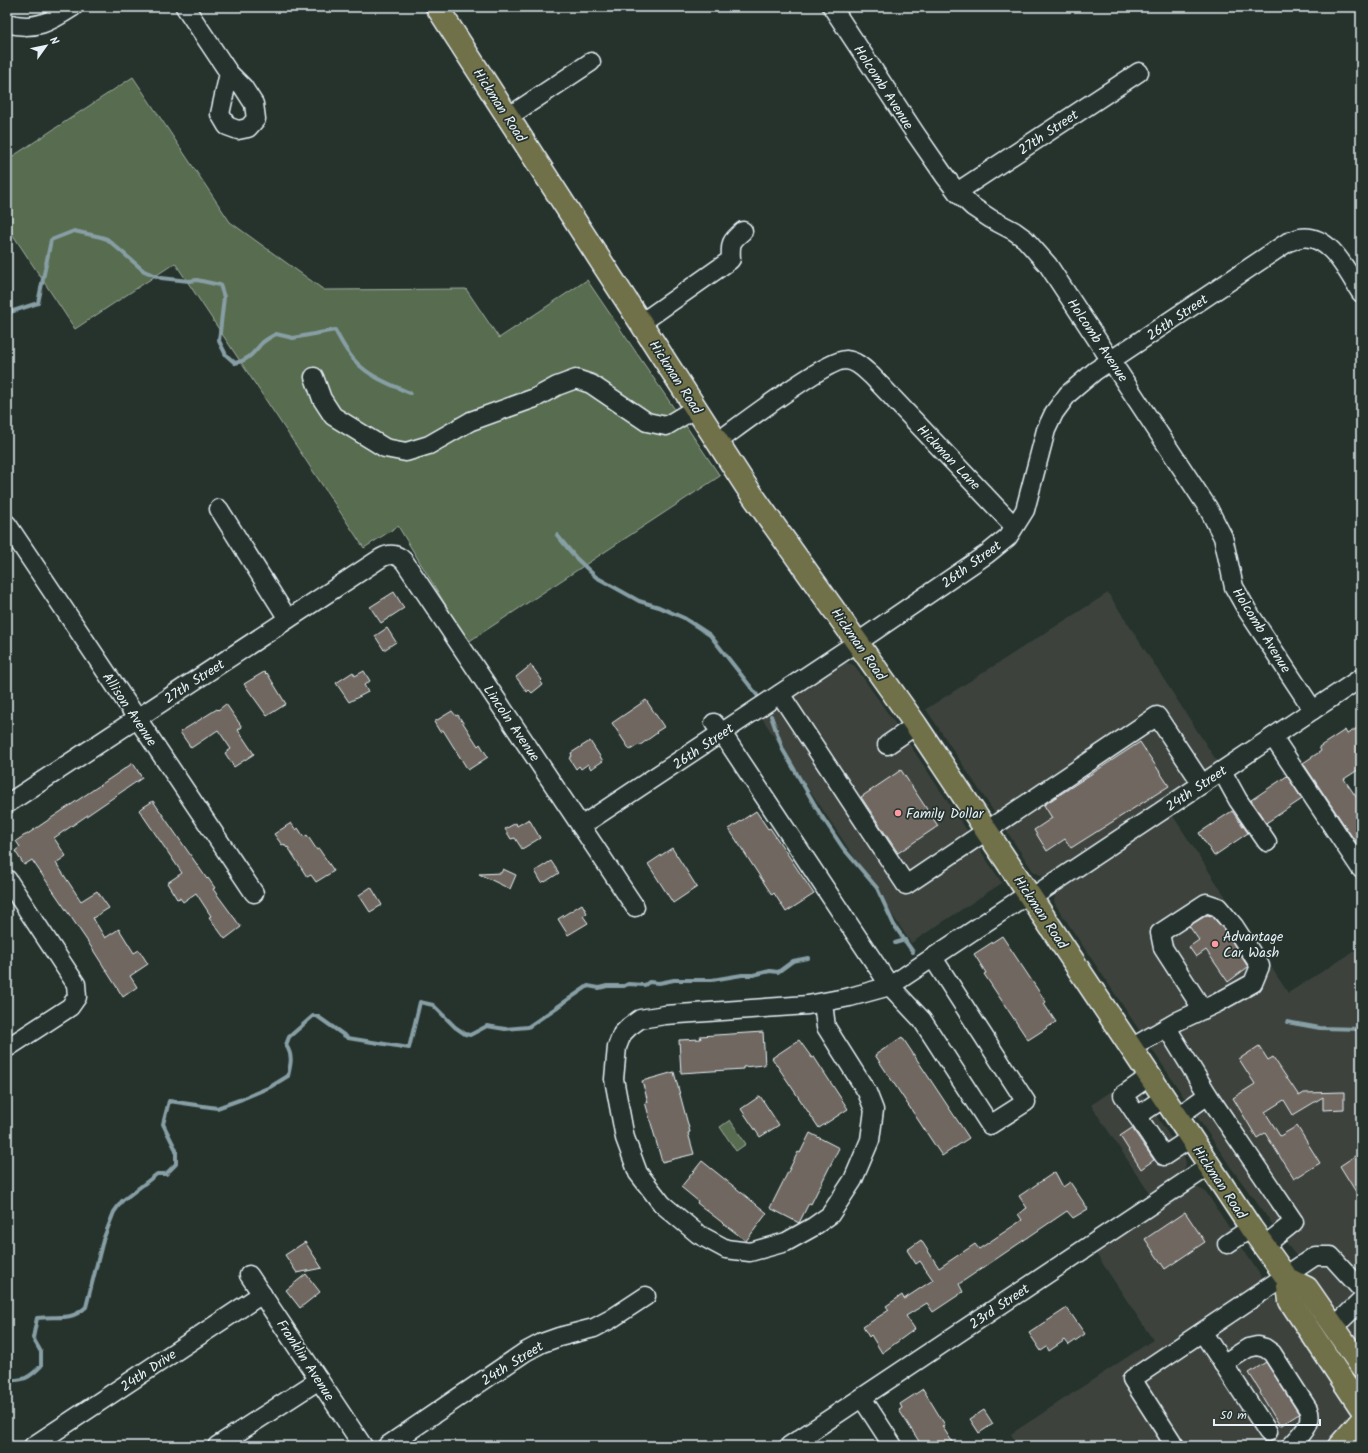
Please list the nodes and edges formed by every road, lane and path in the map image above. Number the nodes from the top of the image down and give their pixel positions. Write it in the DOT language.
graph roads {
  1 [pos="72,7"];
  2 [pos="185,7"];
  3 [pos="437,7"];
  4 [pos="837,9"];
  5 [pos="7,23"];
  6 [pos="591,62"];
  7 [pos="1139,72"];
  8 [pos="229,73"];
  9 [pos="508,118"];
  10 [pos="957,192"];
  11 [pos="743,231"];
  12 [pos="1361,293"];
  13 [pos="641,323"];
  14 [pos="1112,360"];
  15 [pos="314,377"];
  16 [pos="696,408"];
  17 [pos="717,442"];
  18 [pos="219,509"];
  19 [pos="7,524"];
  20 [pos="1014,526"];
  21 [pos="381,558"];
  22 [pos="288,620"];
  23 [pos="858,642"];
  24 [pos="1361,678"];
  25 [pos="780,694"];
  26 [pos="1313,710"];
  27 [pos="137,719"];
  28 [pos="916,725"];
  29 [pos="718,728"];
  30 [pos="1273,737"];
  31 [pos="887,745"];
  32 [pos="1222,771"];
  33 [pos="1202,784"];
  34 [pos="7,804"];
  35 [pos="581,826"];
  36 [pos="987,831"];
  37 [pos="1267,842"];
  38 [pos="1361,869"];
  39 [pos="7,879"];
  40 [pos="254,893"];
  41 [pos="1030,896"];
  42 [pos="635,907"];
  43 [pos="933,958"];
  44 [pos="890,986"];
  45 [pos="823,1003"];
  46 [pos="1203,1010"];
  47 [pos="1167,1028"];
  48 [pos="7,1048"];
  49 [pos="1131,1048"];
  50 [pos="1150,1076"];
  51 [pos="1208,1095"];
  52 [pos="1164,1098"];
  53 [pos="1137,1116"];
  54 [pos="1177,1118"];
  55 [pos="1191,1138"];
  56 [pos="1209,1166"];
  57 [pos="1251,1228"];
  58 [pos="1227,1244"];
  59 [pos="1264,1246"];
  60 [pos="249,1275"];
  61 [pos="1287,1277"];
  62 [pos="1361,1289"];
  63 [pos="262,1294"];
  64 [pos="646,1296"];
  65 [pos="1361,1301"];
  66 [pos="1335,1326"];
  67 [pos="1203,1333"];
  68 [pos="1361,1366"];
  69 [pos="1221,1369"];
  70 [pos="319,1380"];
  71 [pos="862,1398"];
  72 [pos="1361,1408"];
  73 [pos="1361,1421"];
  74 [pos="1268,1432"];
  75 [pos="1180,1444"];
  76 [pos="33,1446"];
  77 [pos="217,1446"];
  78 [pos="363,1446"];
  79 [pos="387,1446"];
  80 [pos="789,1446"];
  81 [pos="893,1446"];
  82 [pos="1291,1446"];
  83 [pos="1339,1446"];
  1 -- 5 [label="street"];
  2 -- 8 [label="street"];
  3 -- 9 [label="main road, Hickman Road"];
  4 -- 10 [label="street, Holcomb Avenue"];
  6 -- 9 [label="street"];
  7 -- 10 [label="street, 27th Street"];
  9 -- 13 [label="main road, Hickman Road"];
  10 -- 14 [label="street, Holcomb Avenue"];
  11 -- 13 [label="street"];
  12 -- 14 [label="street, 26th Street"];
  13 -- 16 [label="main road, Hickman Road"];
  14 -- 20 [label="street, 26th Street"];
  14 -- 26 [label="street, Holcomb Avenue"];
  15 -- 16 [label="street"];
  16 -- 17 [label="main road, Hickman Road"];
  17 -- 20 [label="street, Hickman Lane"];
  17 -- 23 [label="main road, Hickman Road"];
  18 -- 22 [label="street"];
  19 -- 27 [label="street, Allison Avenue"];
  20 -- 23 [label="street, 26th Street"];
  21 -- 22 [label="street, 27th Street"];
  21 -- 35 [label="street, Lincoln Avenue"];
  22 -- 27 [label="street, 27th Street"];
  23 -- 25 [label="street, 26th Street"];
  23 -- 28 [label="main road, Hickman Road"];
  24 -- 26 [label="street, 24th Street"];
  25 -- 29 [label="street, 26th Street"];
  25 -- 36 [label="street"];
  26 -- 30 [label="street, 24th Street"];
  27 -- 34 [label="street, 27th Street"];
  27 -- 40 [label="street, Allison Avenue"];
  28 -- 31 [label="street"];
  28 -- 36 [label="main road, Hickman Road"];
  29 -- 35 [label="street, 26th Street"];
  29 -- 44 [label="street"];
  30 -- 32 [label="street, 24th Street"];
  30 -- 38 [label="street"];
  32 -- 33 [label="street, 24th Street"];
  32 -- 37 [label="street"];
  33 -- 36 [label="street"];
  33 -- 41 [label="street, 24th Street"];
  35 -- 42 [label="street, Lincoln Avenue"];
  36 -- 41 [label="main road, Hickman Road"];
  39 -- 48 [label="street"];
  41 -- 43 [label="street, 24th Street"];
  41 -- 49 [label="main road, Hickman Road"];
  43 -- 44 [label="street, 24th Street"];
  43 -- 44 [label="street"];
  44 -- 45 [label="street, 24th Street"];
  45 -- 45 [label="street, 24th Street"];
  46 -- 46 [label="street"];
  46 -- 47 [label="street"];
  47 -- 49 [label="street"];
  47 -- 51 [label="street"];
  49 -- 50 [label="main road, Hickman Road"];
  50 -- 52 [label="main road, Hickman Road"];
  50 -- 53 [label="street"];
  51 -- 54 [label="street"];
  51 -- 59 [label="street"];
  52 -- 53 [label="street"];
  52 -- 54 [label="main road, Hickman Road"];
  53 -- 55 [label="street"];
  54 -- 55 [label="main road, Hickman Road"];
  55 -- 56 [label="main road, Hickman Road"];
  56 -- 57 [label="main road, Hickman Road"];
  56 -- 71 [label="street, 23rd Street"];
  57 -- 58 [label="street"];
  57 -- 59 [label="main road, Hickman Road"];
  59 -- 61 [label="main road, Hickman Road"];
  60 -- 63 [label="street, Franklin Avenue"];
  61 -- 62 [label="street"];
  61 -- 66 [label="main road, Hickman Road"];
  61 -- 67 [label="street"];
  61 -- 72 [label="main road, Hickman Road"];
  63 -- 70 [label="street, Franklin Avenue"];
  63 -- 76 [label="street, 24th Drive"];
  64 -- 79 [label="street, 24th Street"];
  65 -- 66 [label="street"];
  66 -- 68 [label="main road, Hickman Road"];
  67 -- 69 [label="street"];
  67 -- 75 [label="street"];
  69 -- 74 [label="street"];
  69 -- 82 [label="street"];
  70 -- 77 [label="street"];
  70 -- 78 [label="street, Franklin Avenue"];
  71 -- 80 [label="street, 23rd Street"];
  71 -- 81 [label="street"];
  73 -- 83 [label="main road"];
}
